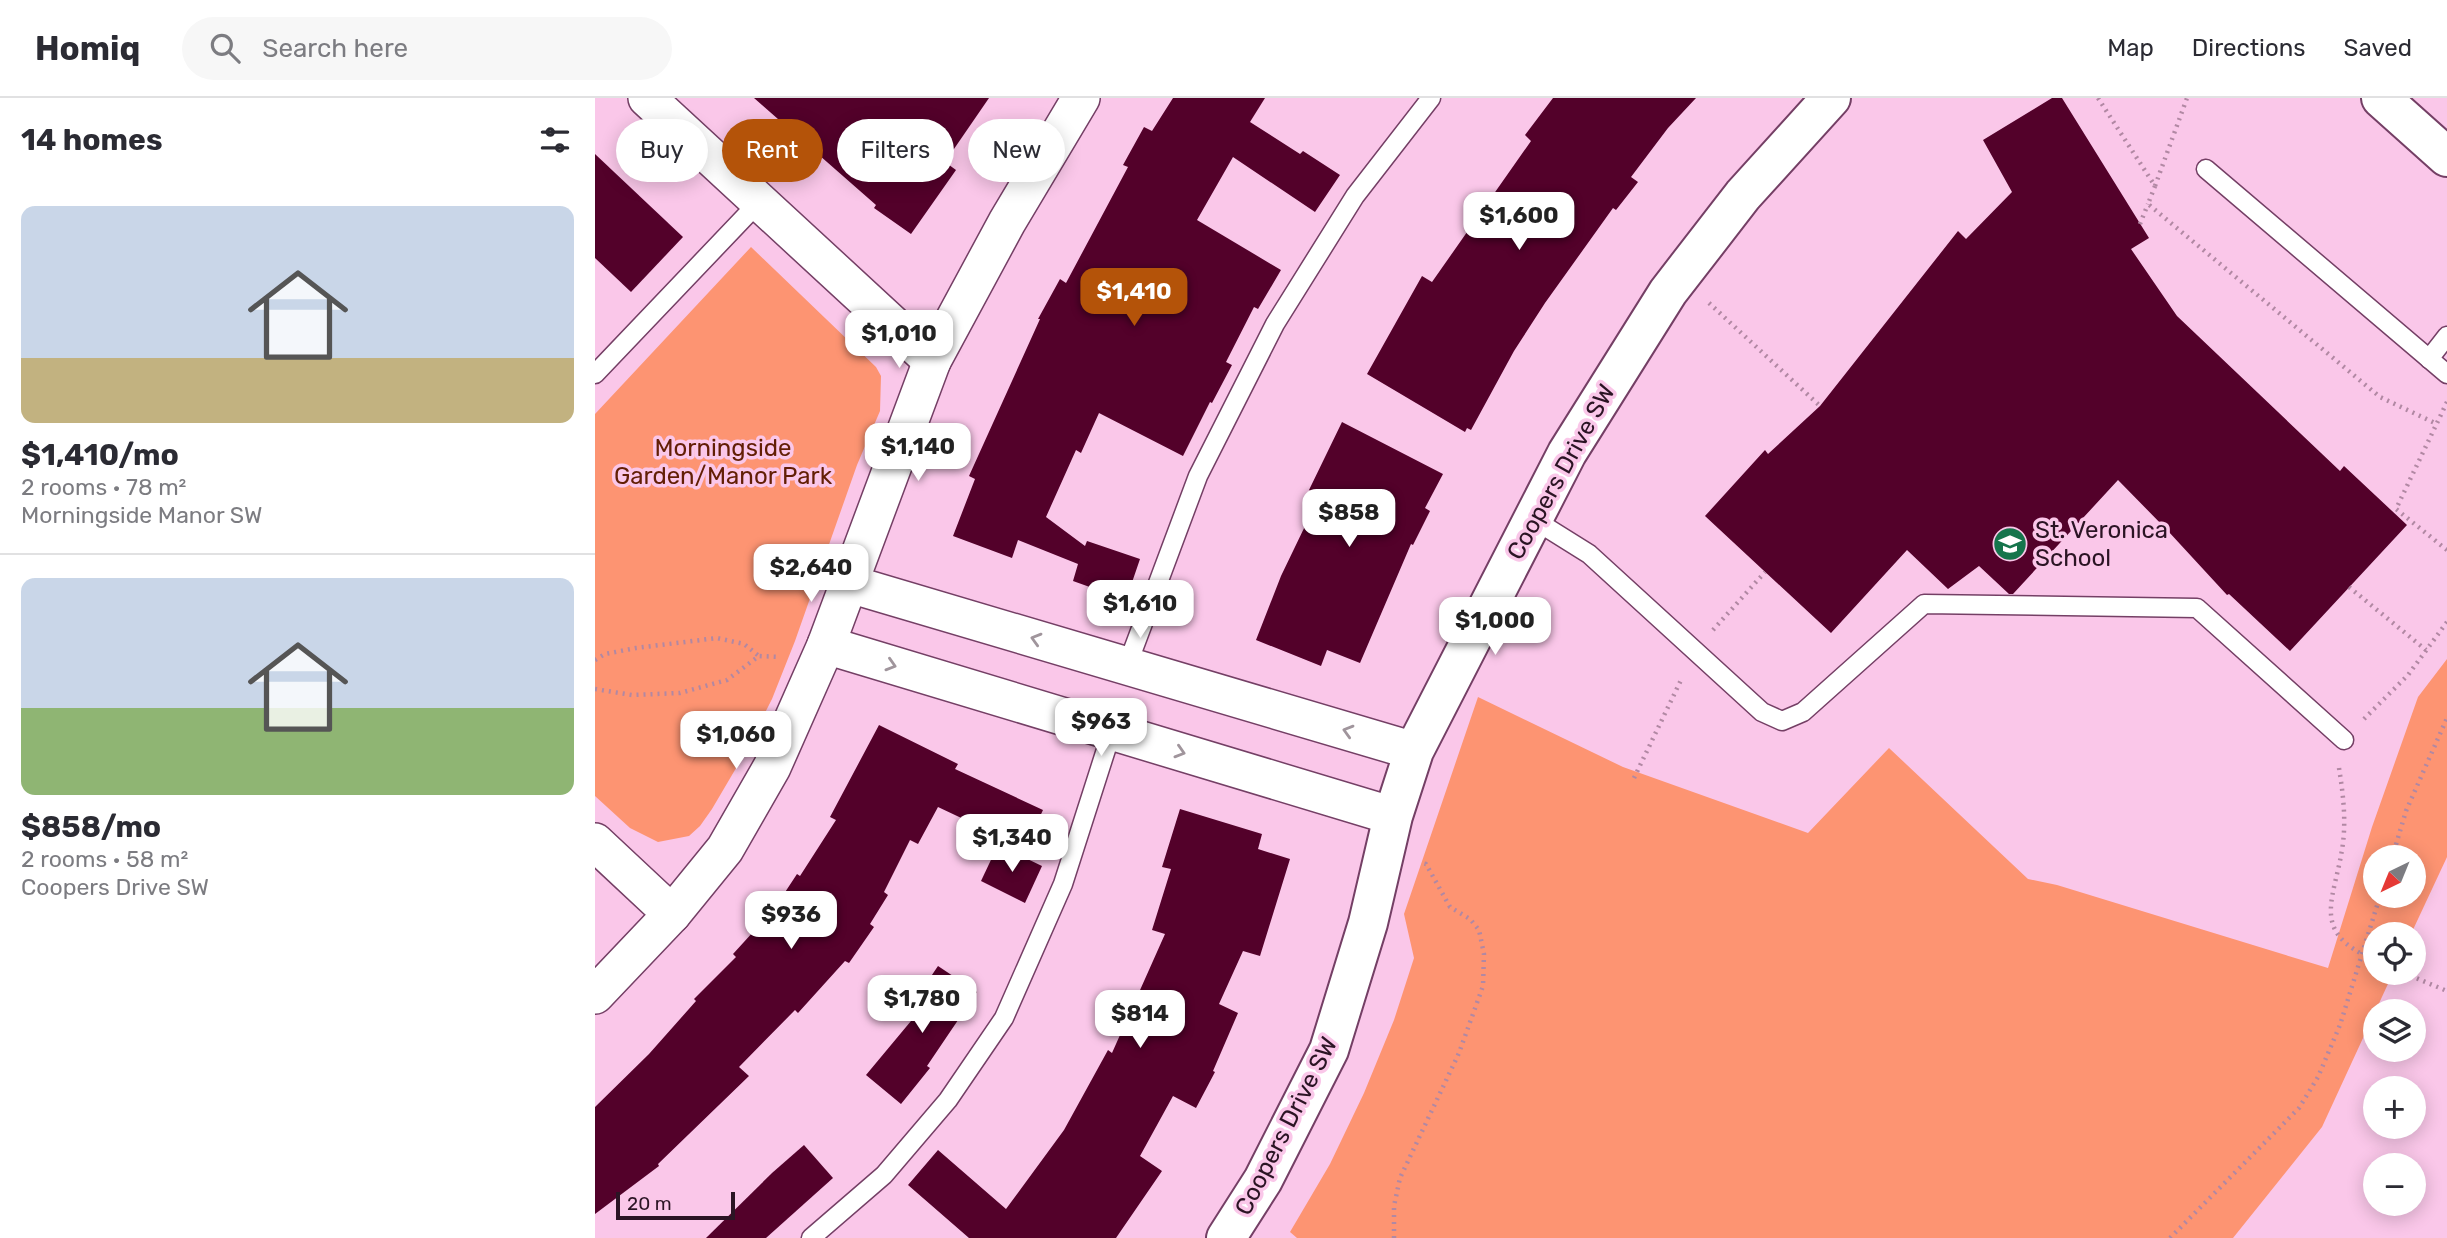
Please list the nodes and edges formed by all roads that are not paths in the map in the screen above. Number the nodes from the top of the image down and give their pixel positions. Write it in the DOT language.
graph roads {
  1 [pos="647,98"];
  2 [pos="1431,98"];
  3 [pos="1831,98"];
  4 [pos="2381,98"];
  5 [pos="1072,102"];
  6 [pos="2447,157"];
  7 [pos="2206,169"];
  8 [pos="759,202"];
  9 [pos="2447,336"];
  10 [pos="2429,359"];
  11 [pos="932,361"];
  12 [pos="595,373"];
  13 [pos="2447,374"];
  14 [pos="1533,519"];
  15 [pos="850,584"];
  16 [pos="823,653"];
  17 [pos="1127,666"];
  18 [pos="1112,731"];
  19 [pos="2344,740"];
  20 [pos="1414,751"];
  21 [pos="1393,816"];
  22 [pos="595,842"];
  23 [pos="672,914"];
  24 [pos="595,995"];
  25 [pos="811,1238"];
  26 [pos="1226,1238"];
  1 -- 8 [label="street"];
  2 -- 17 [label="lane"];
  3 -- 14 [label="street, Coopers Drive SW"];
  4 -- 6 [label="street"];
  5 -- 11 [label="street"];
  7 -- 10 [label="lane"];
  8 -- 11 [label="street"];
  8 -- 12 [label="lane"];
  9 -- 10 [label="lane"];
  10 -- 13 [label="lane"];
  11 -- 15 [label="street"];
  14 -- 19 [label="lane"];
  14 -- 20 [label="street, Coopers Drive SW"];
  15 -- 16 [label="street"];
  17 -- 15 [label="street, one-way"];
  16 -- 18 [label="street, one-way"];
  16 -- 23 [label="street"];
  20 -- 17 [label="street, one-way"];
  18 -- 21 [label="street, one-way"];
  18 -- 25 [label="lane"];
  20 -- 21 [label="street, Coopers Drive SW"];
  21 -- 26 [label="street, Coopers Drive SW"];
  22 -- 23 [label="street"];
  23 -- 24 [label="street"];
}
